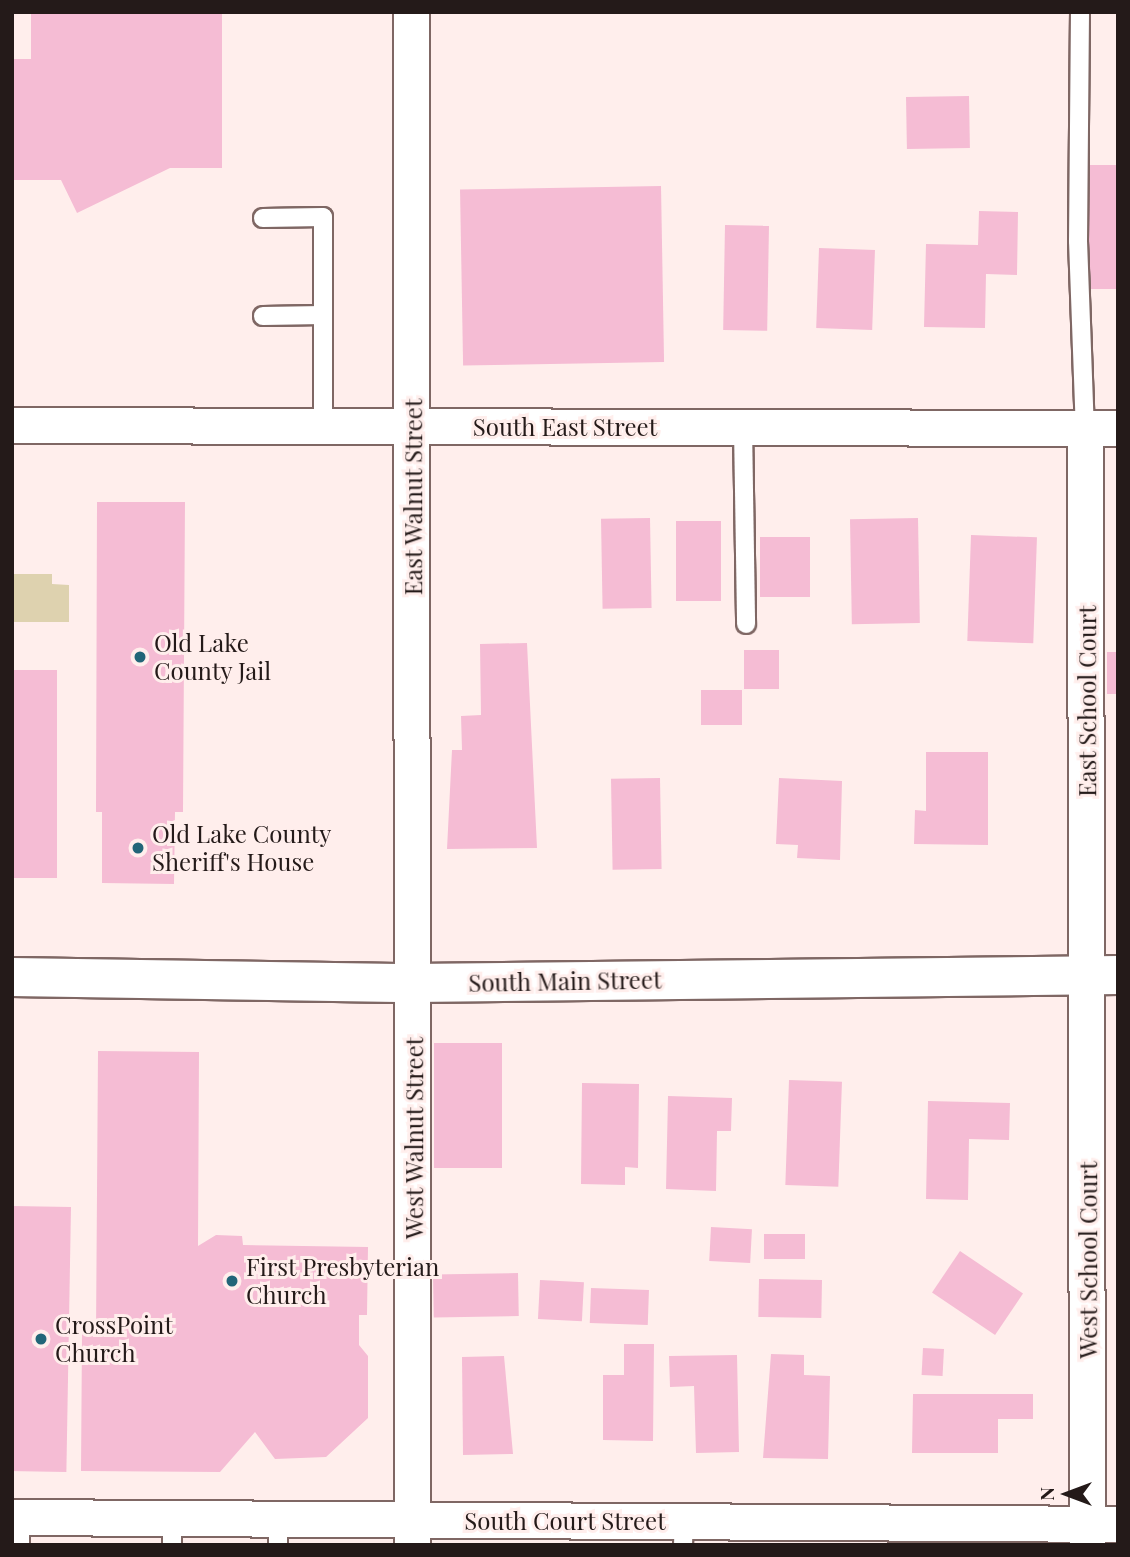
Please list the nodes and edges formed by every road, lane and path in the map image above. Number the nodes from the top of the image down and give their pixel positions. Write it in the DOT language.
graph roads {
  1 [pos="411,12"];
  2 [pos="1080,12"];
  3 [pos="263,218"];
  4 [pos="263,316"];
  5 [pos="323,316"];
  6 [pos="12,425"];
  7 [pos="323,426"];
  8 [pos="414,426"];
  9 [pos="743,427"];
  10 [pos="1102,428"];
  11 [pos="746,624"];
  12 [pos="1103,975"];
  13 [pos="12,976"];
  14 [pos="414,983"];
  15 [pos="17,1526"];
  16 [pos="1097,1531"];
  17 [pos="172,1532"];
  18 [pos="278,1532"];
  19 [pos="412,1532"];
  20 [pos="684,1533"];
  1 -- 8 [label="street, East Walnut Street"];
  2 -- 10 [label="lane"];
  3 -- 5 [label="lane"];
  4 -- 5 [label="lane"];
  5 -- 7 [label="lane"];
  6 -- 7 [label="street, South East Street"];
  7 -- 8 [label="street, South East Street"];
  8 -- 9 [label="street, South East Street"];
  8 -- 14 [label="street, East Walnut Street"];
  9 -- 10 [label="street, South East Street"];
  9 -- 11 [label="lane"];
  10 -- 12 [label="street, East School Court"];
  12 -- 14 [label="street, South Main Street"];
  12 -- 16 [label="street, West School Court"];
  13 -- 14 [label="street, South Main Street"];
  14 -- 19 [label="street, West Walnut Street"];
  15 -- 17 [label="street, South Court Street"];
  16 -- 20 [label="street, South Court Street"];
  17 -- 18 [label="street, South Court Street"];
  18 -- 19 [label="street, South Court Street"];
  19 -- 20 [label="street, South Court Street"];
}
